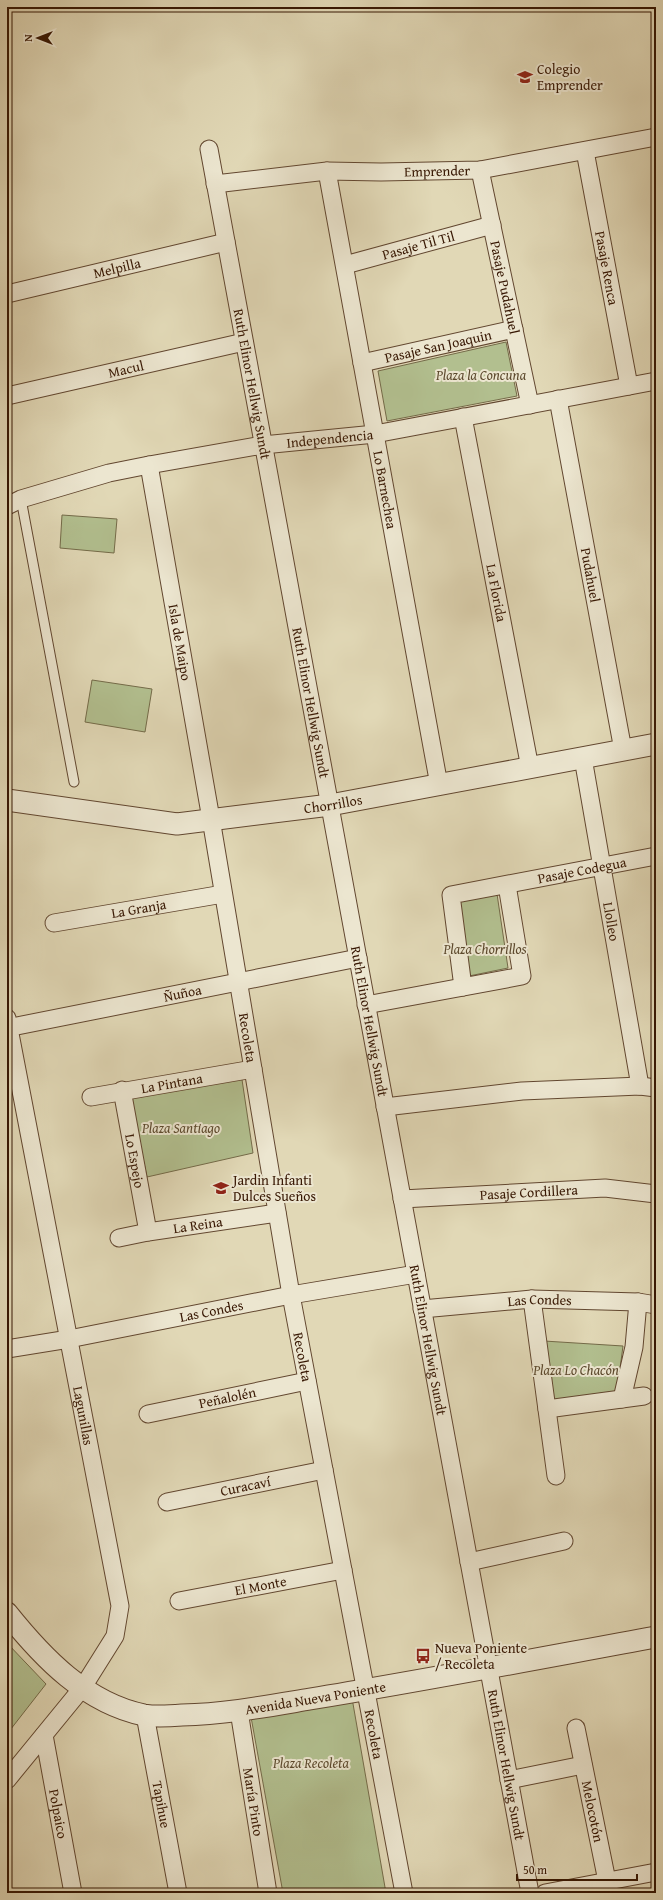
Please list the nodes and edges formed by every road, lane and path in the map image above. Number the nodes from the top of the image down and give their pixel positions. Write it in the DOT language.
graph roads {
  1 [pos="656,137"];
  2 [pos="209,149"];
  3 [pos="585,151"];
  4 [pos="480,170"];
  5 [pos="328,171"];
  6 [pos="215,184"];
  7 [pos="492,225"];
  8 [pos="226,242"];
  9 [pos="345,265"];
  10 [pos="7,294"];
  11 [pos="514,329"];
  12 [pos="244,342"];
  13 [pos="362,363"];
  14 [pos="656,381"];
  15 [pos="629,386"];
  16 [pos="7,396"];
  17 [pos="558,399"];
  18 [pos="530,404"];
  19 [pos="463,417"];
  20 [pos="375,434"];
  21 [pos="263,445"];
  22 [pos="149,465"];
  23 [pos="14,503"];
  24 [pos="656,744"];
  25 [pos="623,750"];
  26 [pos="583,758"];
  27 [pos="530,768"];
  28 [pos="74,782"];
  29 [pos="439,785"];
  30 [pos="7,800"];
  31 [pos="330,805"];
  32 [pos="211,818"];
  33 [pos="656,856"];
  34 [pos="601,866"];
  35 [pos="507,885"];
  36 [pos="223,894"];
  37 [pos="54,923"];
  38 [pos="358,958"];
  39 [pos="239,982"];
  40 [pos="463,987"];
  41 [pos="366,1005"];
  42 [pos="8,1024"];
  43 [pos="253,1069"];
  44 [pos="648,1087"];
  45 [pos="122,1090"];
  46 [pos="91,1097"];
  47 [pos="385,1106"];
  48 [pos="656,1194"];
  49 [pos="402,1199"];
  50 [pos="277,1213"];
  51 [pos="148,1232"];
  52 [pos="119,1238"];
  53 [pos="416,1274"];
  54 [pos="291,1295"];
  55 [pos="532,1299"];
  56 [pos="638,1302"];
  57 [pos="656,1305"];
  58 [pos="422,1309"];
  59 [pos="69,1339"];
  60 [pos="7,1349"];
  61 [pos="307,1381"];
  62 [pos="644,1396"];
  63 [pos="622,1399"];
  64 [pos="547,1409"];
  65 [pos="148,1414"];
  66 [pos="324,1470"];
  67 [pos="556,1476"];
  68 [pos="166,1502"];
  69 [pos="564,1541"];
  70 [pos="469,1562"];
  71 [pos="343,1570"];
  72 [pos="179,1601"];
  73 [pos="7,1614"];
  74 [pos="656,1637"];
  75 [pos="488,1667"];
  76 [pos="83,1687"];
  77 [pos="365,1690"];
  78 [pos="239,1711"];
  79 [pos="146,1715"];
  80 [pos="576,1728"];
  81 [pos="44,1735"];
  82 [pos="583,1765"];
  83 [pos="7,1780"];
  84 [pos="509,1780"];
  85 [pos="656,1872"];
  86 [pos="607,1882"];
  87 [pos="72,1893"];
  88 [pos="178,1893"];
  89 [pos="268,1893"];
  90 [pos="404,1893"];
  91 [pos="530,1893"];
  92 [pos="545,1893"];
  1 -- 3 [label="street, Emprender"];
  2 -- 6 [label="street, Ruth Elinor Hellwig Sundt"];
  3 -- 4 [label="street, Emprender"];
  3 -- 15 [label="street, Pasaje Renca"];
  4 -- 5 [label="street, Emprender"];
  4 -- 7 [label="street, Pasaje Pudahuel"];
  5 -- 6 [label="street, Emprender"];
  5 -- 9 [label="street, Lo Barnechea"];
  6 -- 8 [label="street, Ruth Elinor Hellwig Sundt"];
  7 -- 9 [label="street, Pasaje Til Til"];
  7 -- 11 [label="street, Pasaje Pudahuel"];
  8 -- 10 [label="street, Melpilla"];
  8 -- 12 [label="street, Ruth Elinor Hellwig Sundt"];
  9 -- 13 [label="street, Lo Barnechea"];
  11 -- 13 [label="street, Pasaje San Joaquin"];
  11 -- 18 [label="street, Pasaje Pudahuel"];
  12 -- 16 [label="street, Macul"];
  12 -- 21 [label="street, Ruth Elinor Hellwig Sundt"];
  13 -- 20 [label="street, Lo Barnechea"];
  14 -- 15 [label="street, Independencia"];
  15 -- 17 [label="street, Independencia"];
  17 -- 18 [label="street, Independencia"];
  17 -- 25 [label="street, Pudahuel"];
  18 -- 19 [label="street, Independencia"];
  19 -- 20 [label="street, Independencia"];
  19 -- 27 [label="street, La Florida"];
  20 -- 21 [label="street, Independencia"];
  20 -- 29 [label="street, Lo Barnechea"];
  21 -- 22 [label="street, Independencia"];
  21 -- 31 [label="street, Ruth Elinor Hellwig Sundt"];
  22 -- 23 [label="street, Independencia"];
  22 -- 32 [label="street, Isla de Maipo"];
  23 -- 28 [label="lane"];
  24 -- 25 [label="street, Chorrillos"];
  25 -- 26 [label="street, Chorrillos"];
  26 -- 27 [label="street, Chorrillos"];
  26 -- 34 [label="street, Llolleo"];
  27 -- 29 [label="street, Chorrillos"];
  29 -- 31 [label="street, Chorrillos"];
  30 -- 32 [label="street, Chorrillos"];
  31 -- 32 [label="street, Chorrillos"];
  31 -- 38 [label="street, Ruth Elinor Hellwig Sundt"];
  32 -- 36 [label="street, Recoleta"];
  33 -- 34 [label="street, Pasaje Codegua"];
  34 -- 35 [label="street, Pasaje Codegua"];
  34 -- 44 [label="street, Llolleo"];
  35 -- 40 [label="street, Pasaje Codegua"];
  35 -- 40 [label="street"];
  36 -- 37 [label="street, La Granja"];
  36 -- 39 [label="street, Recoleta"];
  38 -- 39 [label="street, Ñuñoa"];
  38 -- 41 [label="street, Ruth Elinor Hellwig Sundt"];
  39 -- 42 [label="street, Ñuñoa"];
  39 -- 43 [label="street, Recoleta"];
  40 -- 41 [label="street"];
  41 -- 47 [label="street, Ruth Elinor Hellwig Sundt"];
  42 -- 59 [label="street, Lagunillas"];
  43 -- 45 [label="street, La Pintana"];
  43 -- 50 [label="street, Recoleta"];
  44 -- 47 [label="street, Llolleo"];
  45 -- 46 [label="street, La Pintana"];
  45 -- 51 [label="street, Lo Espejo"];
  47 -- 49 [label="street, Ruth Elinor Hellwig Sundt"];
  48 -- 49 [label="street, Pasaje Cordillera"];
  49 -- 53 [label="street, Ruth Elinor Hellwig Sundt"];
  50 -- 51 [label="street, La Reina"];
  50 -- 54 [label="street, Recoleta"];
  51 -- 52 [label="street, La Reina"];
  53 -- 54 [label="street, Las Condes"];
  53 -- 58 [label="street, Ruth Elinor Hellwig Sundt"];
  54 -- 59 [label="street, Las Condes"];
  54 -- 61 [label="street, Recoleta"];
  55 -- 56 [label="street, Las Condes"];
  55 -- 58 [label="street, Las Condes"];
  55 -- 64 [label="street"];
  56 -- 57 [label="street, Las Condes"];
  56 -- 63 [label="street"];
  58 -- 70 [label="street, Ruth Elinor Hellwig Sundt"];
  59 -- 60 [label="street, Las Condes"];
  59 -- 76 [label="street, Lagunillas"];
  61 -- 65 [label="street, Peñalolén"];
  61 -- 66 [label="street, Recoleta"];
  62 -- 63 [label="street"];
  63 -- 64 [label="street"];
  64 -- 67 [label="street"];
  66 -- 68 [label="street, Curacaví"];
  66 -- 71 [label="street, Recoleta"];
  69 -- 70 [label="street"];
  70 -- 75 [label="street, Ruth Elinor Hellwig Sundt"];
  71 -- 72 [label="street, El Monte"];
  71 -- 77 [label="street, Recoleta"];
  73 -- 76 [label="street, Avenida Nueva Poniente"];
  74 -- 75 [label="street, Avenida Nueva Poniente"];
  75 -- 77 [label="street, Avenida Nueva Poniente"];
  75 -- 84 [label="street, Ruth Elinor Hellwig Sundt"];
  76 -- 79 [label="street, Avenida Nueva Poniente"];
  76 -- 81 [label="street, Lagunillas"];
  77 -- 78 [label="street, Avenida Nueva Poniente"];
  77 -- 90 [label="street, Recoleta"];
  78 -- 79 [label="street, Avenida Nueva Poniente"];
  78 -- 89 [label="street, María Pinto"];
  79 -- 88 [label="street, Tapihue"];
  80 -- 82 [label="street, Melocotón"];
  81 -- 83 [label="street, Lagunillas"];
  81 -- 87 [label="street, Polpaico"];
  82 -- 84 [label="street, Melocotón"];
  82 -- 86 [label="street, Melocotón"];
  84 -- 91 [label="street, Ruth Elinor Hellwig Sundt"];
  85 -- 86 [label="street"];
  86 -- 92 [label="street"];
}
